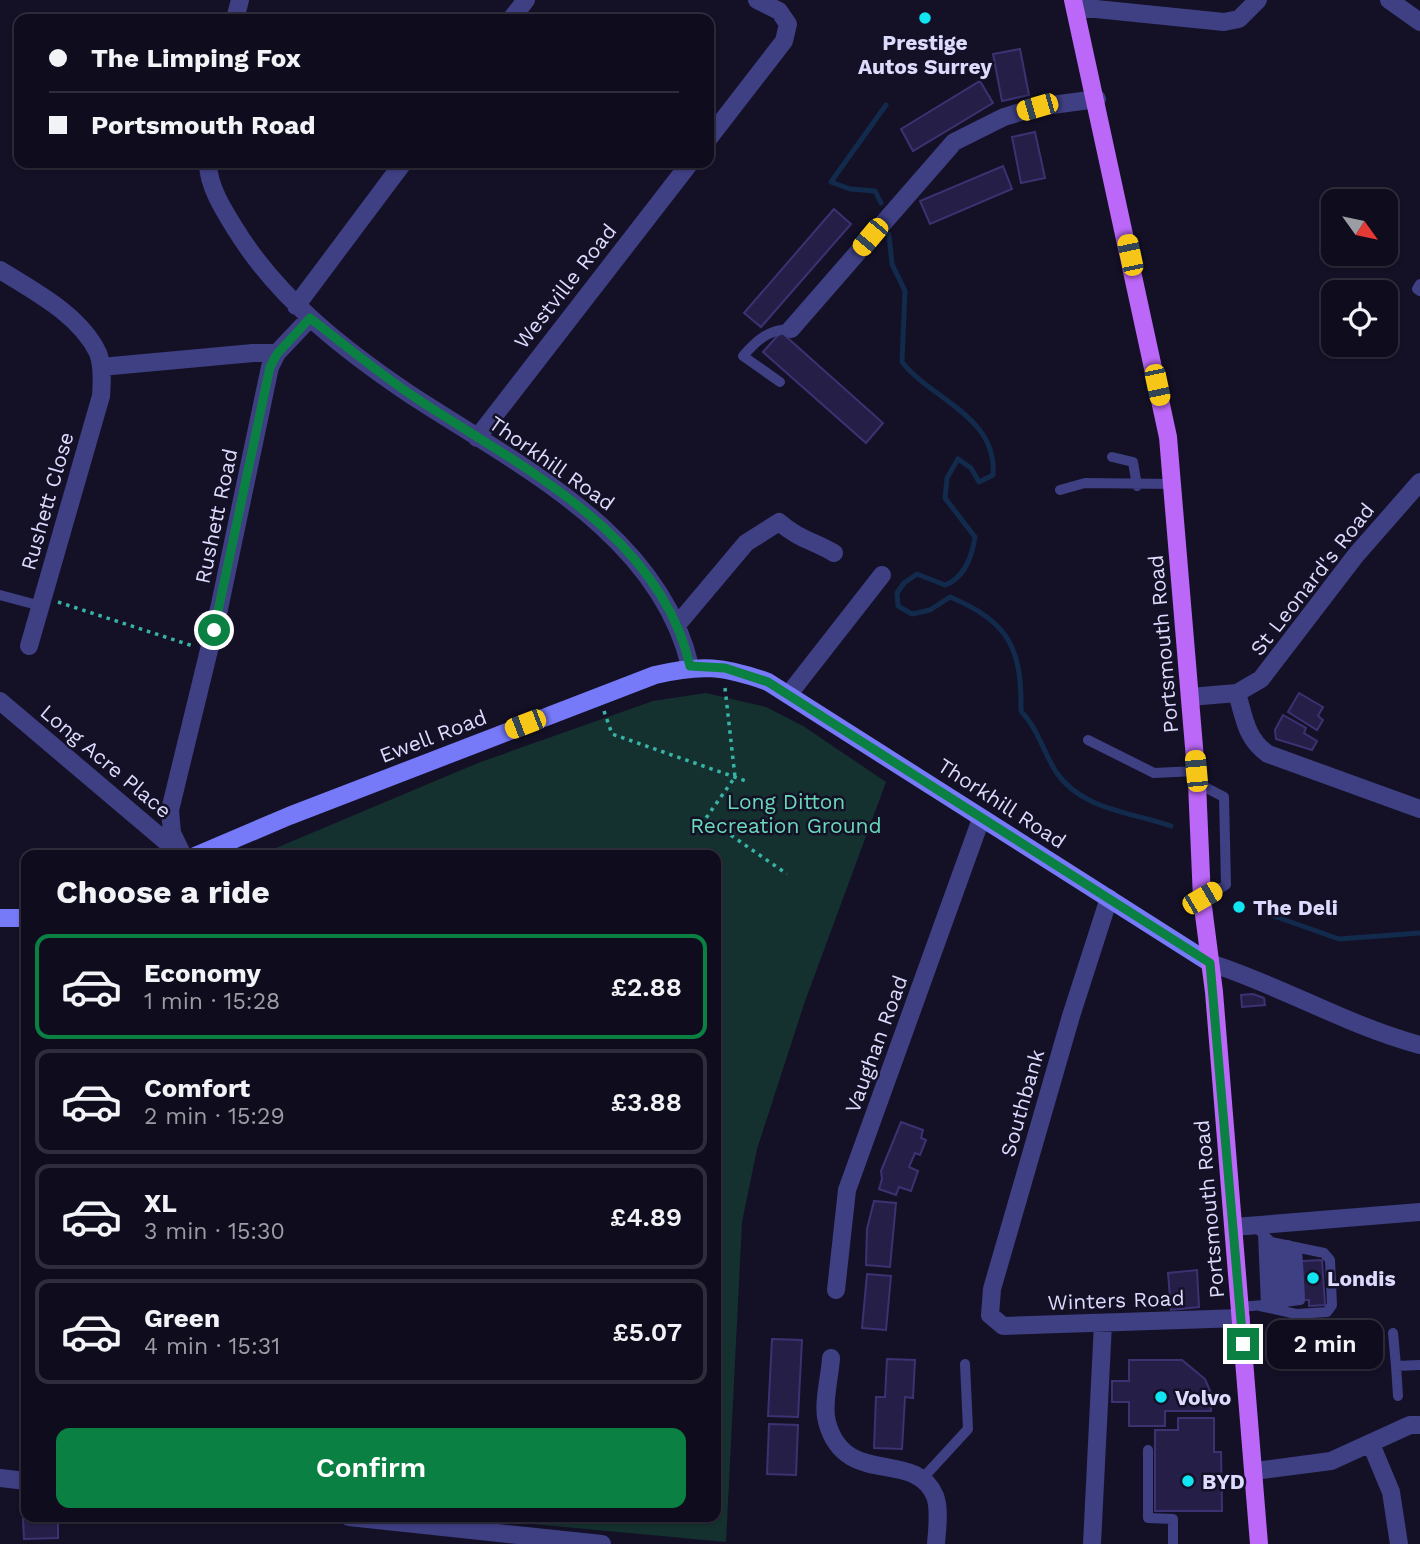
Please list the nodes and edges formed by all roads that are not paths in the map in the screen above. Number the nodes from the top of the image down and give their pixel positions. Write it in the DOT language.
graph roads {
  1 [pos="526,0"];
  2 [pos="757,0"];
  3 [pos="1258,0"];
  4 [pos="1388,0"];
  5 [pos="1074,5"];
  6 [pos="515,14"];
  7 [pos="1420,22"];
  8 [pos="1097,99"];
  9 [pos="714,132"];
  10 [pos="208,168"];
  11 [pos="401,168"];
  12 [pos="686,168"];
  13 [pos="0,270"];
  14 [pos="1420,285"];
  15 [pos="1420,291"];
  16 [pos="303,312"];
  17 [pos="791,329"];
  18 [pos="277,354"];
  19 [pos="101,367"];
  20 [pos="780,382"];
  21 [pos="477,438"];
  22 [pos="1112,457"];
  23 [pos="1420,482"];
  24 [pos="1173,484"];
  25 [pos="1137,486"];
  26 [pos="1060,490"];
  27 [pos="834,553"];
  28 [pos="881,575"];
  29 [pos="0,595"];
  30 [pos="42,601"];
  31 [pos="677,625"];
  32 [pos="29,646"];
  33 [pos="690,666"];
  34 [pos="1237,693"];
  35 [pos="789,694"];
  36 [pos="1190,697"];
  37 [pos="0,701"];
  38 [pos="1088,740"];
  39 [pos="1197,777"];
  40 [pos="1420,808"];
  41 [pos="981,819"];
  42 [pos="176,850"];
  43 [pos="180,850"];
  44 [pos="209,850"];
  45 [pos="1110,898"];
  46 [pos="1202,898"];
  47 [pos="0,918"];
  48 [pos="21,918"];
  49 [pos="1210,963"];
  50 [pos="1420,1045"];
  51 [pos="1420,1212"];
  52 [pos="1234,1227"];
  53 [pos="1275,1240"];
  54 [pos="836,1290"];
  55 [pos="1275,1304"];
  56 [pos="1240,1313"];
  57 [pos="994,1322"];
  58 [pos="1104,1323"];
  59 [pos="1393,1333"];
  60 [pos="831,1358"];
  61 [pos="965,1364"];
  62 [pos="1420,1365"];
  63 [pos="1396,1366"];
  64 [pos="1398,1396"];
  65 [pos="1420,1424"];
  66 [pos="1371,1444"];
  67 [pos="1148,1450"];
  68 [pos="1255,1471"];
  69 [pos="0,1478"];
  70 [pos="922,1479"];
  71 [pos="21,1480"];
  72 [pos="396,1522"];
  73 [pos="602,1544"];
  74 [pos="936,1544"];
  75 [pos="1092,1544"];
  76 [pos="1173,1544"];
  77 [pos="1259,1544"];
  78 [pos="1399,1544"];
  1 -- 6 [label="street"];
  2 -- 9 [label="street"];
  3 -- 5 [label="street"];
  4 -- 7 [label="street"];
  5 -- 8 [label="main road, Portsmouth Road"];
  8 -- 17 [label="street"];
  8 -- 24 [label="main road, Portsmouth Road"];
  10 -- 16 [label="street, Thorkhill Road"];
  11 -- 16 [label="street, Rushett Road"];
  12 -- 21 [label="street, Westville Road"];
  13 -- 19 [label="street, Rushett Close"];
  14 -- 15 [label="lane"];
  16 -- 18 [label="street, Rushett Road"];
  16 -- 21 [label="street, Thorkhill Road"];
  17 -- 20 [label="lane"];
  18 -- 19 [label="street"];
  18 -- 43 [label="street, Rushett Road"];
  19 -- 30 [label="street, Rushett Close"];
  21 -- 31 [label="street, Thorkhill Road"];
  22 -- 25 [label="lane"];
  23 -- 34 [label="street, St Leonard's Road"];
  24 -- 25 [label="lane"];
  24 -- 36 [label="main road, Portsmouth Road"];
  25 -- 26 [label="lane"];
  27 -- 31 [label="street"];
  28 -- 35 [label="street"];
  29 -- 30 [label="lane"];
  30 -- 32 [label="street, Rushett Close"];
  31 -- 33 [label="street, Thorkhill Road"];
  33 -- 35 [label="street, Thorkhill Road"];
  33 -- 44 [label="street, Ewell Road"];
  34 -- 36 [label="street, St Leonard's Road"];
  34 -- 40 [label="street"];
  35 -- 41 [label="street, Thorkhill Road"];
  36 -- 39 [label="main road, Portsmouth Road"];
  37 -- 42 [label="street, Long Acre Place"];
  38 -- 39 [label="lane"];
  39 -- 46 [label="main road, Portsmouth Road"];
  39 -- 46 [label="lane"];
  41 -- 45 [label="street, Thorkhill Road"];
  41 -- 54 [label="street, Vaughan Road"];
  45 -- 49 [label="street, Thorkhill Road"];
  45 -- 57 [label="street, Southbank"];
  46 -- 49 [label="main road, Portsmouth Road"];
  47 -- 48 [label="street"];
  49 -- 50 [label="street"];
  49 -- 52 [label="main road, Portsmouth Road"];
  51 -- 53 [label="street"];
  52 -- 53 [label="street"];
  52 -- 56 [label="main road, Portsmouth Road"];
  53 -- 55 [label="lane"];
  53 -- 55 [label="lane"];
  53 -- 55 [label="lane"];
  53 -- 55 [label="lane"];
  55 -- 56 [label="lane"];
  56 -- 58 [label="street, Winters Road"];
  56 -- 68 [label="main road, Portsmouth Road"];
  57 -- 58 [label="street, Winters Road"];
  58 -- 75 [label="street"];
  59 -- 63 [label="lane"];
  60 -- 70 [label="street"];
  61 -- 70 [label="lane"];
  62 -- 63 [label="lane"];
  63 -- 64 [label="lane"];
  65 -- 66 [label="street"];
  66 -- 68 [label="street"];
  66 -- 78 [label="street"];
  67 -- 76 [label="lane"];
  68 -- 77 [label="main road, Portsmouth Road"];
  69 -- 71 [label="street"];
  70 -- 74 [label="street"];
  72 -- 73 [label="street"];
}
